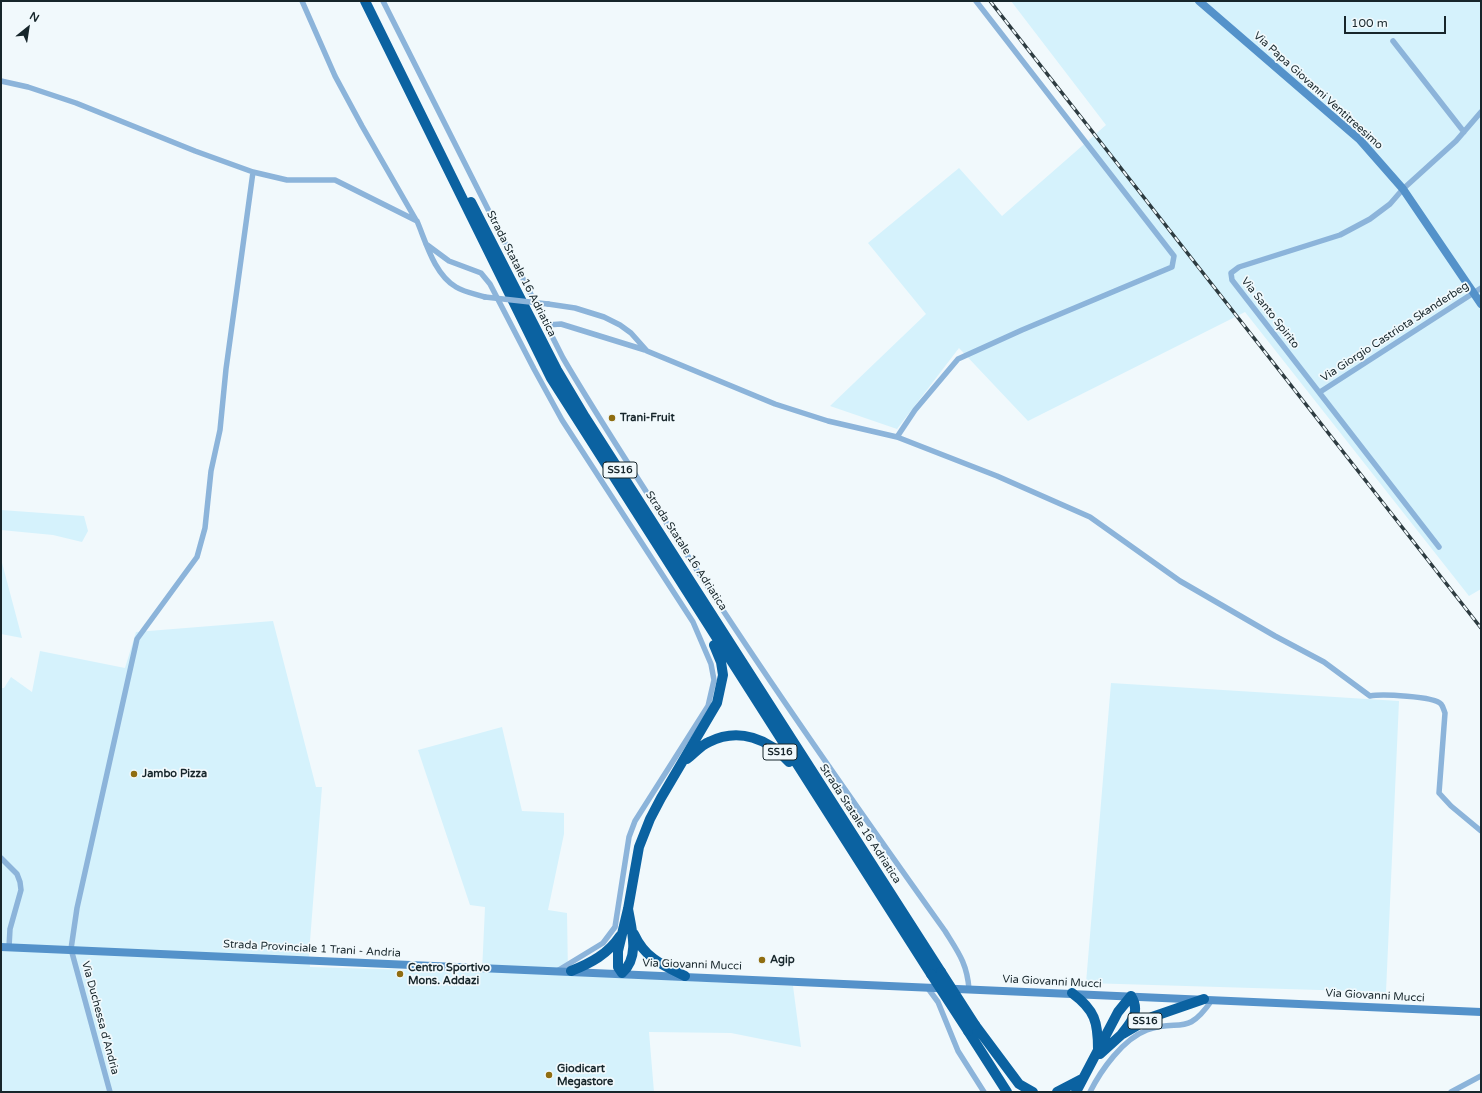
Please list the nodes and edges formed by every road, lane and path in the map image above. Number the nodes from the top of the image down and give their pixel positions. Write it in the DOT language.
graph roads {
  1 [pos="302,1"];
  2 [pos="365,1"];
  3 [pos="371,1"];
  4 [pos="383,1"];
  5 [pos="976,1"];
  6 [pos="1199,1"];
  7 [pos="1393,41"];
  8 [pos="1,81"];
  9 [pos="1481,112"];
  10 [pos="1464,132"];
  11 [pos="253,172"];
  12 [pos="1403,188"];
  13 [pos="417,221"];
  14 [pos="426,244"];
  15 [pos="1481,288"];
  16 [pos="1474,293"];
  17 [pos="1481,304"];
  18 [pos="547,325"];
  19 [pos="647,351"];
  20 [pos="1320,392"];
  21 [pos="898,437"];
  22 [pos="1438,547"];
  23 [pos="694,605"];
  24 [pos="681,764"];
  25 [pos="1481,831"];
  26 [pos="848,842"];
  27 [pos="1,858"];
  28 [pos="628,909"];
  29 [pos="631,928"];
  30 [pos="622,933"];
  31 [pos="5,947"];
  32 [pos="72,949"];
  33 [pos="557,971"];
  34 [pos="571,971"];
  35 [pos="622,973"];
  36 [pos="936,973"];
  37 [pos="685,976"];
  38 [pos="927,987"];
  39 [pos="969,989"];
  40 [pos="1072,994"];
  41 [pos="1131,996"];
  42 [pos="1208,999"];
  43 [pos="1481,1012"];
  44 [pos="971,1028"];
  45 [pos="1121,1035"];
  46 [pos="1096,1055"];
  47 [pos="1481,1076"];
  48 [pos="1082,1078"];
  49 [pos="110,1092"];
  50 [pos="984,1092"];
  51 [pos="1007,1092"];
  52 [pos="1018,1092"];
  53 [pos="1033,1092"];
  54 [pos="1057,1092"];
  55 [pos="1076,1092"];
  56 [pos="1090,1092"];
  57 [pos="1451,1092"];
  1 -- 13 [label="street"];
  2 -- 23 [label="highway, Strada Statale 16 Adriatica / SS16"];
  3 -- 36 [label="highway, Strada Statale 16 Adriatica / SS16"];
  4 -- 18 [label="street"];
  5 -- 21 [label="street"];
  6 -- 12 [label="main road, Via Papa Giovanni Ventitreesimo"];
  7 -- 10 [label="street"];
  8 -- 11 [label="street"];
  9 -- 10 [label="street, Via Santo Spirito"];
  10 -- 12 [label="street, Via Santo Spirito"];
  11 -- 13 [label="street"];
  11 -- 32 [label="street"];
  12 -- 16 [label="main road, Via Papa Giovanni Ventitreesimo"];
  12 -- 20 [label="street, Via Santo Spirito"];
  13 -- 14 [label="street"];
  14 -- 19 [label="street, bridge"];
  14 -- 33 [label="street"];
  15 -- 16 [label="street, Via Giorgio Castriota Skanderbeg"];
  16 -- 17 [label="main road, Via Papa Giovanni Ventitreesimo"];
  16 -- 20 [label="street, Via Giorgio Castriota Skanderbeg"];
  18 -- 19 [label="street"];
  18 -- 39 [label="street"];
  19 -- 21 [label="street"];
  20 -- 22 [label="street, Via Santo Spirito"];
  21 -- 25 [label="street"];
  23 -- 24 [label="highway, SS16"];
  23 -- 26 [label="highway, Strada Statale 16 Adriatica / SS16"];
  24 -- 26 [label="highway, SS16"];
  24 -- 28 [label="highway, SS16"];
  26 -- 36 [label="highway, Strada Statale 16 Adriatica / SS16"];
  27 -- 31 [label="street"];
  28 -- 29 [label="highway, SS16"];
  28 -- 30 [label="highway, SS16"];
  29 -- 35 [label="highway, SS16"];
  29 -- 37 [label="highway, SS16"];
  30 -- 34 [label="highway, SS16"];
  30 -- 35 [label="highway, SS16"];
  31 -- 32 [label="main road, Strada Provinciale 1 Trani - Andria"];
  32 -- 33 [label="main road, Strada Provinciale 1 Trani - Andria"];
  32 -- 49 [label="street, Via Duchessa d'Andria"];
  33 -- 34 [label="main road, Strada Provinciale 1 Trani - Andria"];
  34 -- 35 [label="main road, Strada Provinciale 1 Trani - Andria"];
  35 -- 37 [label="main road, Via Giovanni Mucci"];
  36 -- 44 [label="highway, Strada Statale 16 Adriatica / SS16, bridge"];
  37 -- 38 [label="main road, Via Giovanni Mucci"];
  38 -- 39 [label="main road, Via Giovanni Mucci"];
  38 -- 50 [label="street"];
  39 -- 40 [label="main road, Via Giovanni Mucci"];
  40 -- 41 [label="main road, Via Giovanni Mucci"];
  40 -- 46 [label="highway"];
  41 -- 42 [label="main road, Via Giovanni Mucci"];
  41 -- 45 [label="highway, SS16"];
  41 -- 46 [label="highway, SS16"];
  42 -- 43 [label="main road, Via Giovanni Mucci"];
  42 -- 45 [label="highway, SS16"];
  42 -- 56 [label="street"];
  44 -- 51 [label="highway, Strada Statale 16 Adriatica / SS16"];
  44 -- 52 [label="highway, Strada Statale 16 Adriatica / SS16"];
  44 -- 53 [label="highway, SS16"];
  45 -- 46 [label="highway, SS16"];
  46 -- 48 [label="highway, SS16"];
  47 -- 57 [label="street"];
  48 -- 54 [label="highway, SS16"];
  48 -- 55 [label="highway, SS16"];
}
